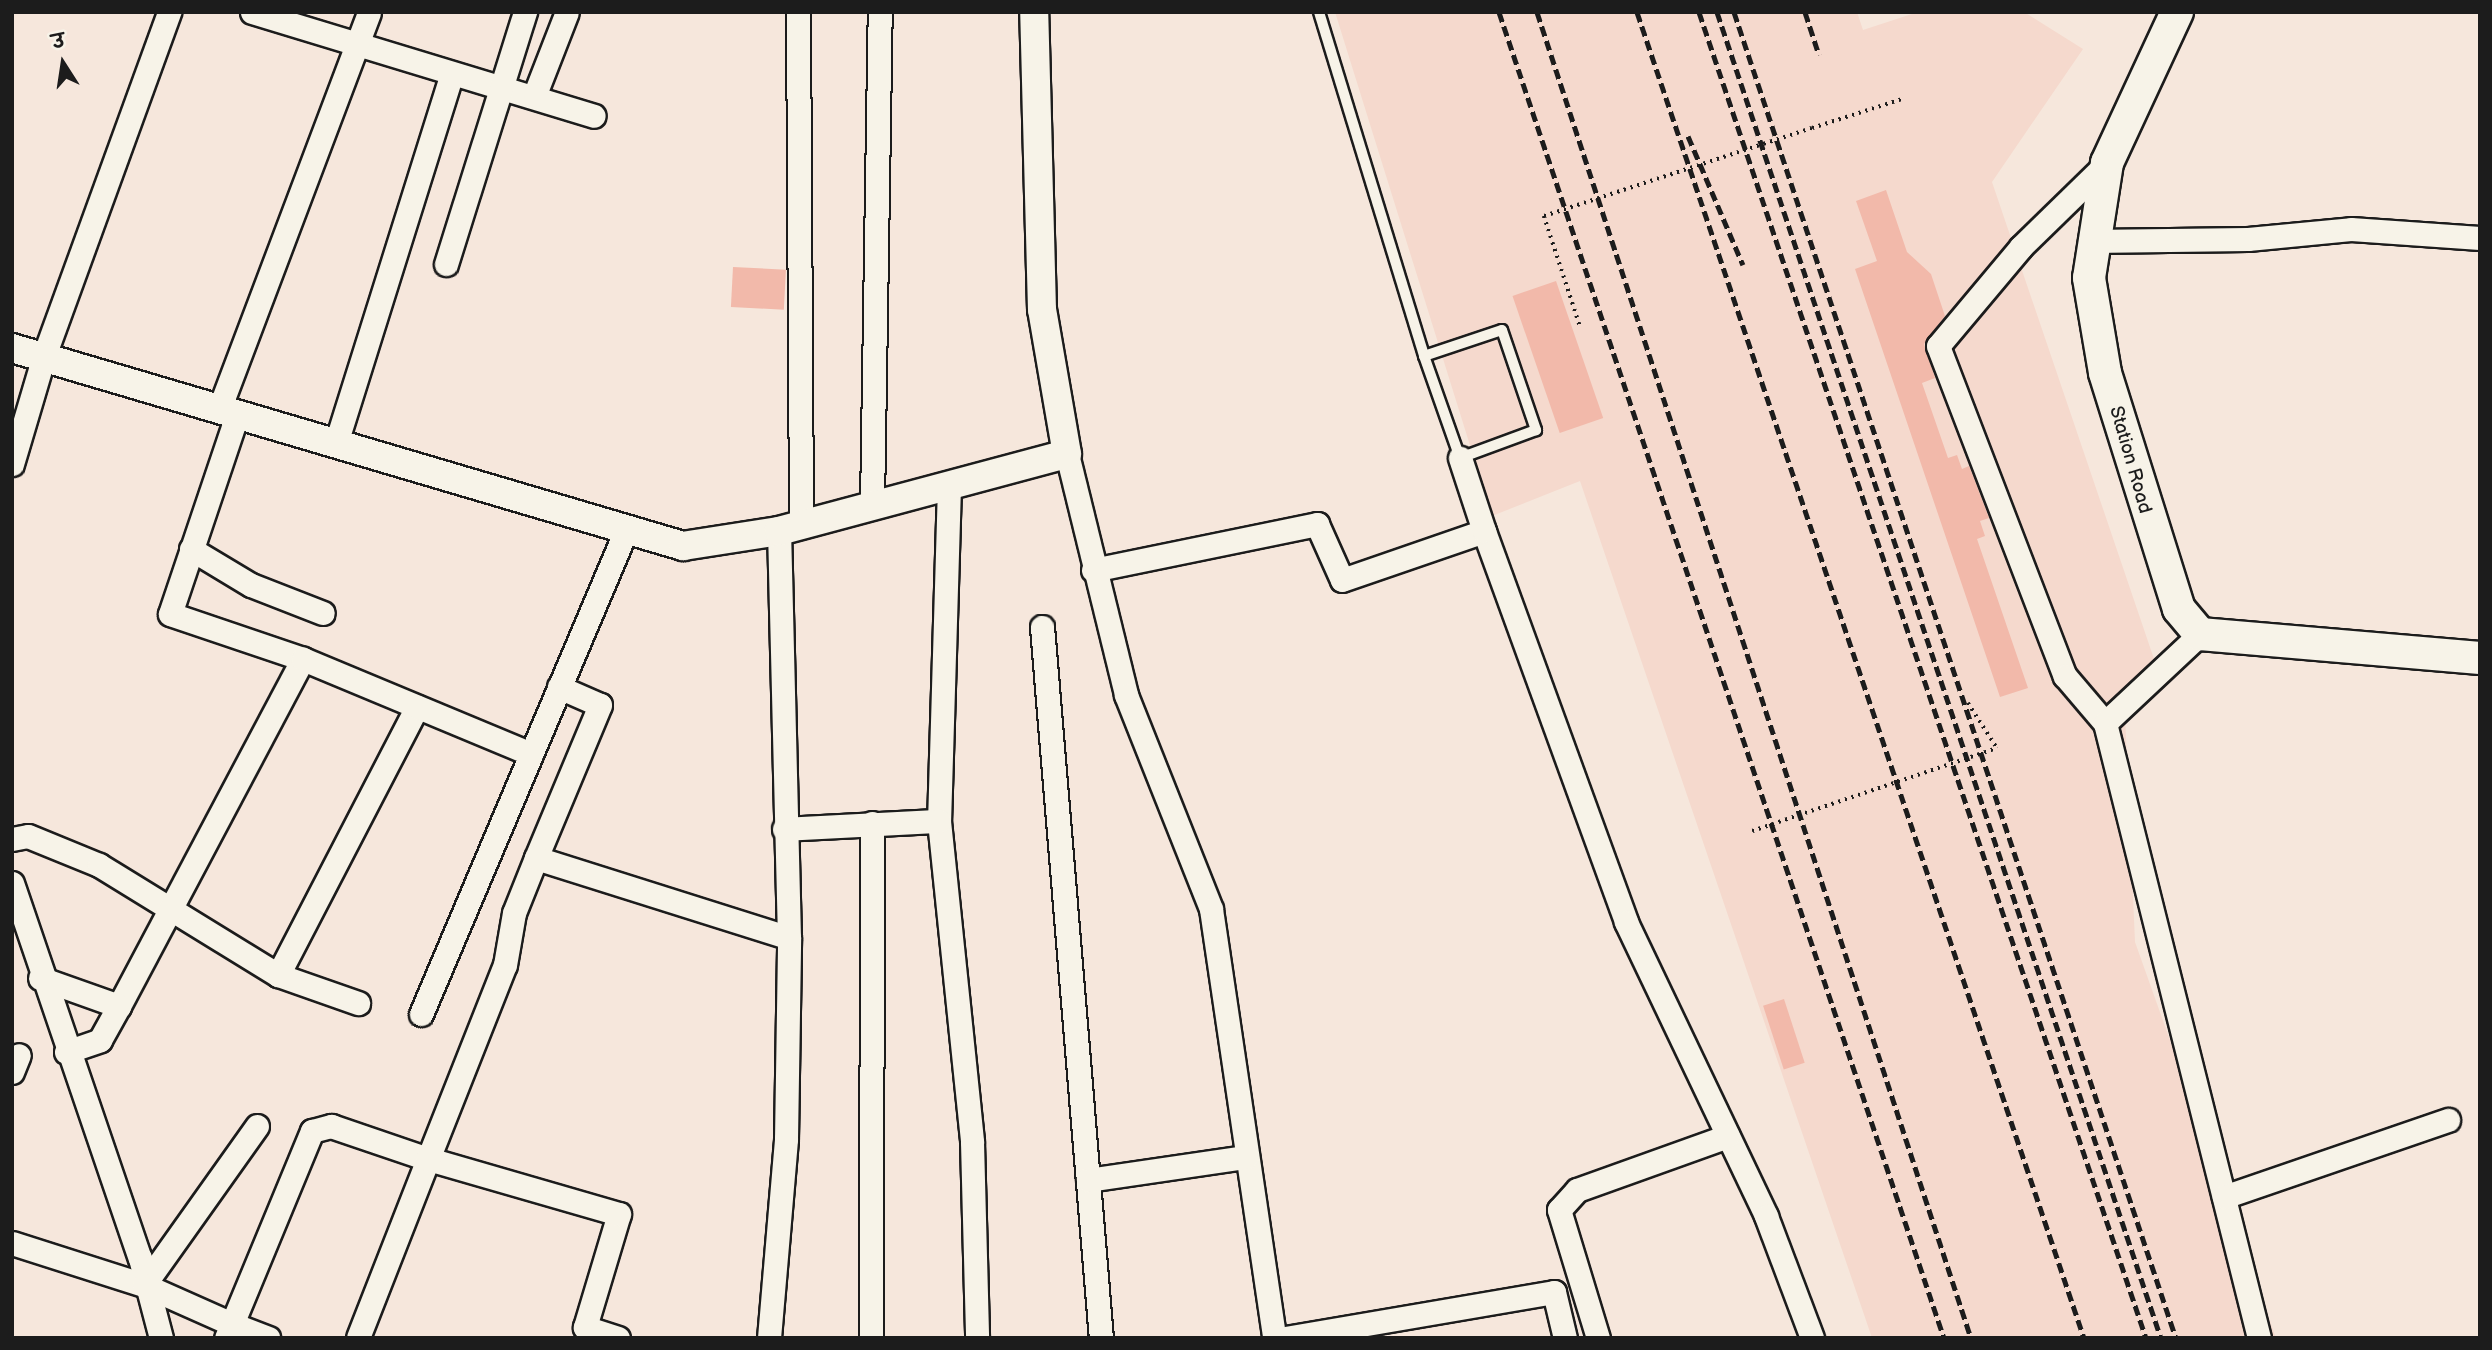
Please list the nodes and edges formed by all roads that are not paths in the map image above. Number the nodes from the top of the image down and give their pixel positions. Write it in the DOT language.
graph roads {
  1 [pos="169,12"];
  2 [pos="252,12"];
  3 [pos="369,12"];
  4 [pos="567,12"];
  5 [pos="798,12"];
  6 [pos="880,12"];
  7 [pos="1034,12"];
  8 [pos="1319,12"];
  9 [pos="2177,12"];
  10 [pos="518,14"];
  11 [pos="354,46"];
  12 [pos="452,74"];
  13 [pos="502,87"];
  14 [pos="535,94"];
  15 [pos="594,116"];
  16 [pos="2107,163"];
  17 [pos="2480,238"];
  18 [pos="2090,241"];
  19 [pos="446,264"];
  20 [pos="12,348"];
  21 [pos="44,356"];
  22 [pos="1424,356"];
  23 [pos="229,409"];
  24 [pos="337,440"];
  25 [pos="1067,454"];
  26 [pos="1460,458"];
  27 [pos="12,464"];
  28 [pos="949,486"];
  29 [pos="872,505"];
  30 [pos="627,528"];
  31 [pos="790,528"];
  32 [pos="1484,531"];
  33 [pos="191,549"];
  34 [pos="1093,570"];
  35 [pos="323,613"];
  36 [pos="1042,627"];
  37 [pos="2200,634"];
  38 [pos="2480,658"];
  39 [pos="303,659"];
  40 [pos="559,687"];
  41 [pos="417,707"];
  42 [pos="2105,723"];
  43 [pos="531,754"];
  44 [pos="939,821"];
  45 [pos="872,824"];
  46 [pos="784,829"];
  47 [pos="12,839"];
  48 [pos="536,858"];
  49 [pos="12,883"];
  50 [pos="170,914"];
  51 [pos="789,938"];
  52 [pos="12,956"];
  53 [pos="37,970"];
  54 [pos="278,975"];
  55 [pos="358,1003"];
  56 [pos="119,1006"];
  57 [pos="421,1014"];
  58 [pos="66,1052"];
  59 [pos="2448,1120"];
  60 [pos="257,1126"];
  61 [pos="1728,1136"];
  62 [pos="1245,1157"];
  63 [pos="428,1159"];
  64 [pos="1088,1180"];
  65 [pos="2224,1197"];
  66 [pos="12,1242"];
  67 [pos="1580,1279"];
  68 [pos="144,1285"];
  69 [pos="1554,1292"];
  70 [pos="229,1331"];
  71 [pos="160,1338"];
  72 [pos="268,1338"];
  73 [pos="358,1338"];
  74 [pos="618,1338"];
  75 [pos="769,1338"];
  76 [pos="871,1338"];
  77 [pos="977,1338"];
  78 [pos="1101,1338"];
  79 [pos="1273,1338"];
  80 [pos="1285,1338"];
  81 [pos="1565,1338"];
  82 [pos="1598,1338"];
  83 [pos="1812,1338"];
  84 [pos="2259,1338"];
  1 -- 21 [label="street"];
  2 -- 11 [label="street"];
  3 -- 11 [label="street"];
  4 -- 14 [label="street"];
  5 -- 31 [label="street"];
  6 -- 29 [label="street"];
  7 -- 25 [label="street"];
  8 -- 22 [label="lane"];
  9 -- 16 [label="main road, Station Road"];
  10 -- 13 [label="street"];
  11 -- 12 [label="street"];
  11 -- 23 [label="street"];
  12 -- 13 [label="street"];
  12 -- 24 [label="street"];
  13 -- 14 [label="street"];
  13 -- 19 [label="street"];
  14 -- 15 [label="street"];
  16 -- 18 [label="main road, Station Road"];
  16 -- 42 [label="street"];
  17 -- 18 [label="street"];
  18 -- 37 [label="main road, Station Road"];
  20 -- 21 [label="street"];
  21 -- 23 [label="street"];
  21 -- 27 [label="street"];
  22 -- 26 [label="lane"];
  22 -- 26 [label="lane"];
  23 -- 24 [label="street"];
  23 -- 33 [label="street"];
  24 -- 30 [label="street"];
  25 -- 28 [label="street"];
  25 -- 34 [label="street"];
  26 -- 32 [label="street"];
  28 -- 29 [label="street"];
  28 -- 44 [label="street"];
  29 -- 31 [label="street"];
  30 -- 31 [label="street"];
  30 -- 40 [label="street"];
  31 -- 46 [label="street"];
  32 -- 34 [label="street"];
  32 -- 61 [label="street"];
  33 -- 35 [label="street"];
  33 -- 39 [label="street"];
  34 -- 62 [label="street"];
  36 -- 64 [label="street"];
  37 -- 38 [label="main road"];
  37 -- 42 [label="street"];
  39 -- 41 [label="street"];
  39 -- 50 [label="street"];
  40 -- 43 [label="street"];
  40 -- 48 [label="street"];
  41 -- 43 [label="street"];
  41 -- 54 [label="street"];
  42 -- 65 [label="street"];
  43 -- 57 [label="street"];
  44 -- 45 [label="street"];
  44 -- 77 [label="street"];
  45 -- 46 [label="street"];
  45 -- 76 [label="street"];
  46 -- 51 [label="street"];
  47 -- 50 [label="street"];
  48 -- 51 [label="street"];
  48 -- 63 [label="street"];
  49 -- 53 [label="street"];
  50 -- 54 [label="street"];
  50 -- 56 [label="street"];
  51 -- 75 [label="street"];
  52 -- 53 [label="street"];
  53 -- 56 [label="street"];
  53 -- 58 [label="street"];
  54 -- 55 [label="street"];
  56 -- 58 [label="street"];
  58 -- 68 [label="street"];
  59 -- 65 [label="street"];
  60 -- 68 [label="street"];
  61 -- 67 [label="street"];
  61 -- 83 [label="street"];
  62 -- 64 [label="street"];
  62 -- 79 [label="street"];
  63 -- 70 [label="street"];
  63 -- 73 [label="street"];
  63 -- 74 [label="street"];
  64 -- 78 [label="street"];
  65 -- 84 [label="street"];
  66 -- 68 [label="street"];
  67 -- 69 [label="street"];
  67 -- 82 [label="street"];
  68 -- 70 [label="street"];
  68 -- 71 [label="street"];
  69 -- 80 [label="street"];
  69 -- 81 [label="street"];
  70 -- 72 [label="street"];
}
